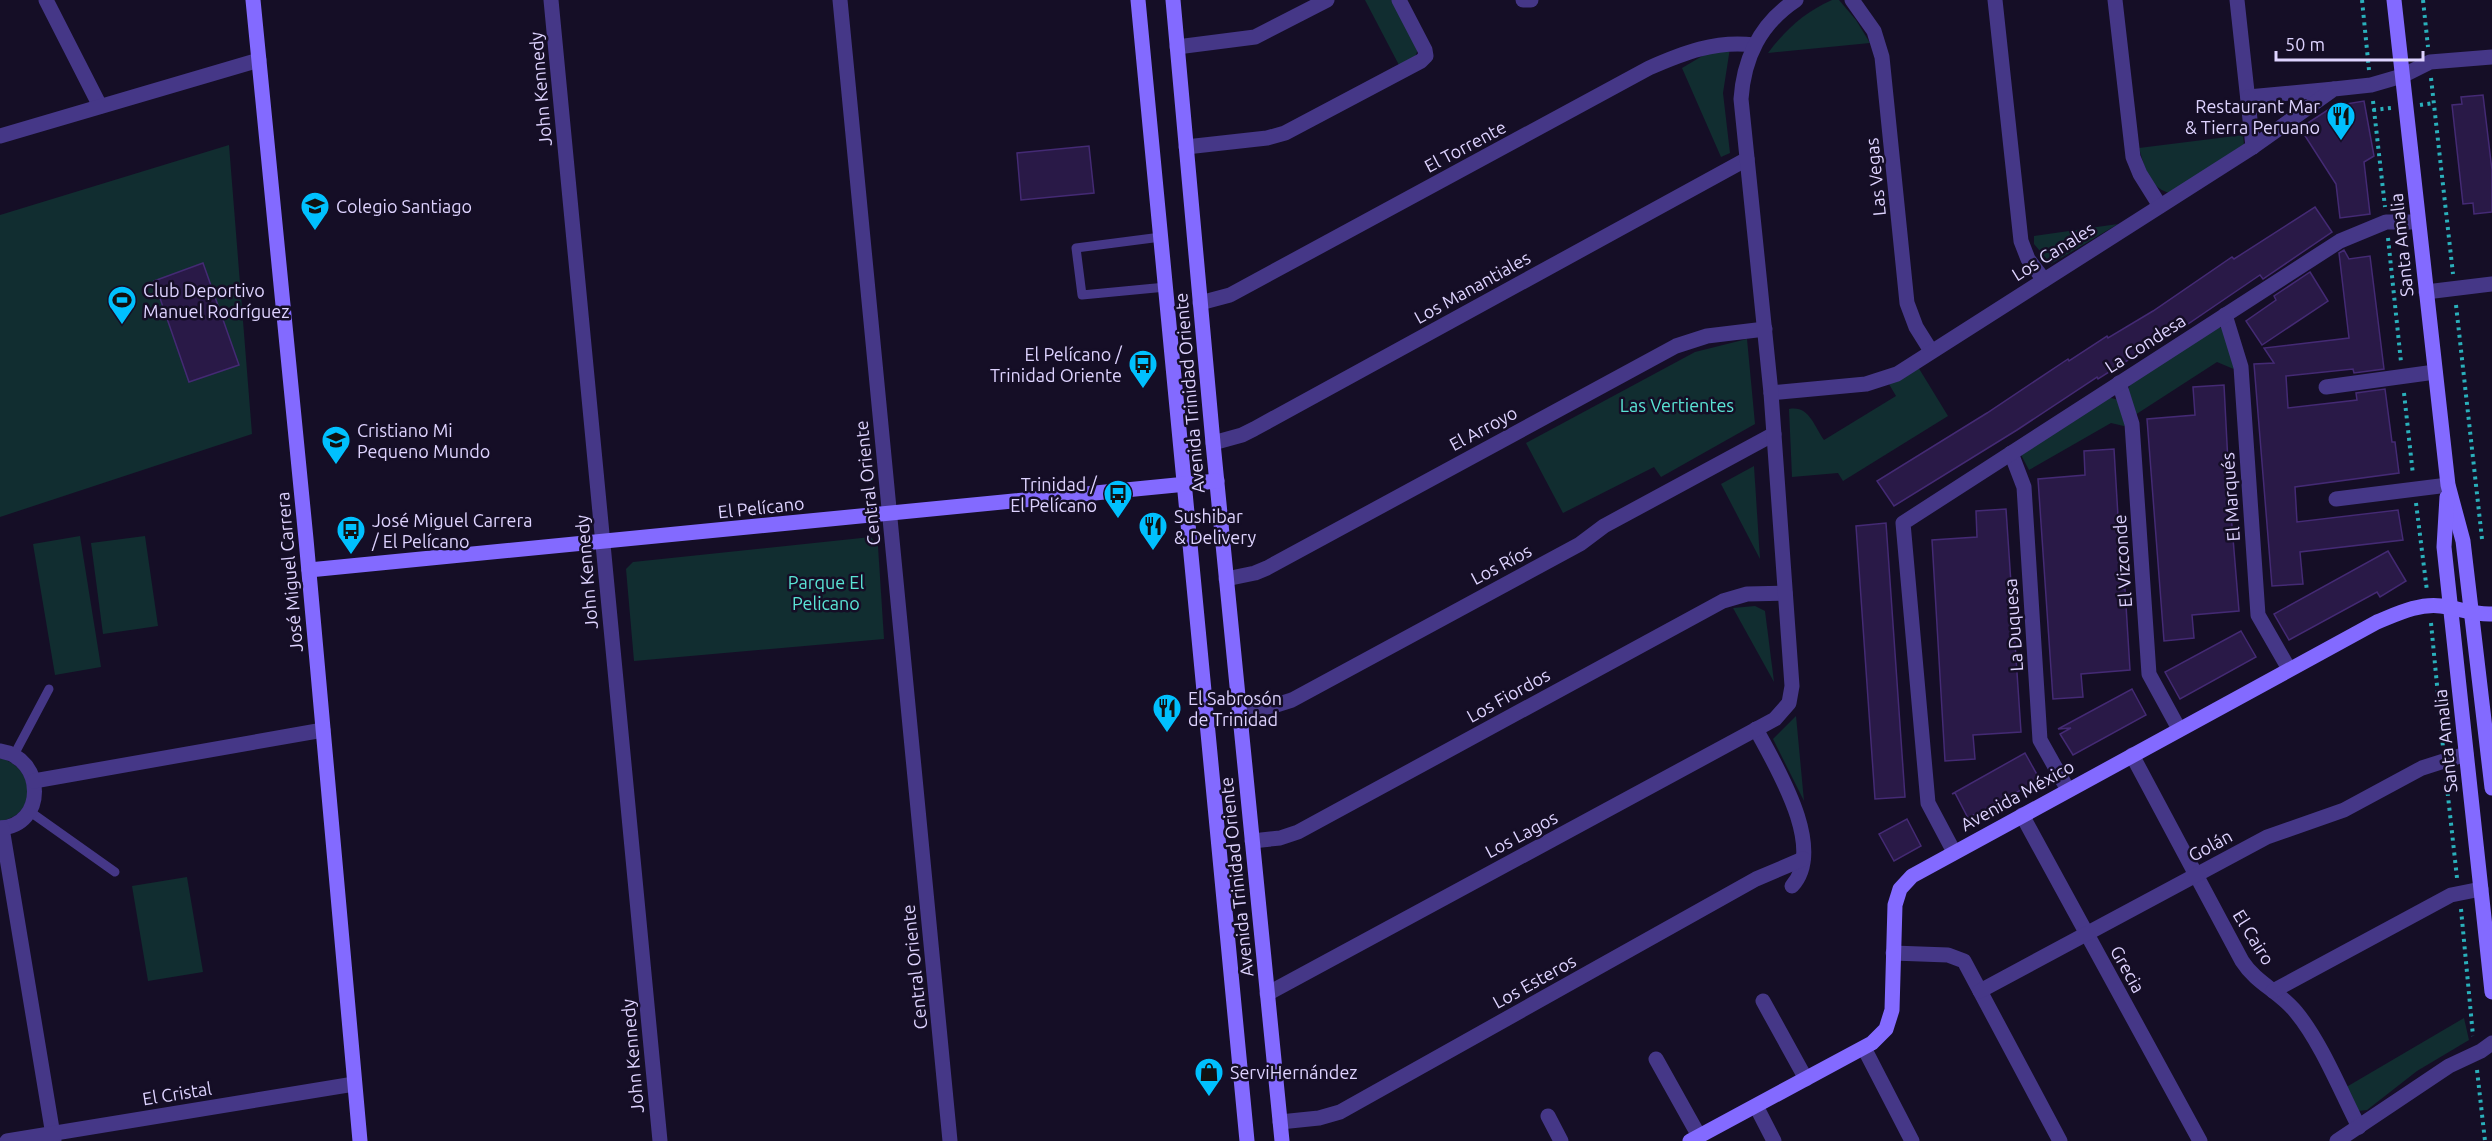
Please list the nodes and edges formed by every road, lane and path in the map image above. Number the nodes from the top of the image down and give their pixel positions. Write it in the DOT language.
graph roads {
  1 [pos="46,0"];
  2 [pos="253,0"];
  3 [pos="551,0"];
  4 [pos="840,0"];
  5 [pos="1138,0"];
  6 [pos="1173,0"];
  7 [pos="1327,0"];
  8 [pos="1399,0"];
  9 [pos="1523,0"];
  10 [pos="1531,0"];
  11 [pos="1796,0"];
  12 [pos="1852,0"];
  13 [pos="1995,0"];
  14 [pos="2115,0"];
  15 [pos="2237,0"];
  16 [pos="2362,0"];
  17 [pos="2394,0"];
  18 [pos="1754,45"];
  19 [pos="1177,47"];
  20 [pos="2492,57"];
  21 [pos="259,60"];
  22 [pos="2402,76"];
  23 [pos="2371,85"];
  24 [pos="2334,89"];
  25 [pos="2248,97"];
  26 [pos="2434,103"];
  27 [pos="100,106"];
  28 [pos="0,136"];
  29 [pos="1186,147"];
  30 [pos="2253,147"];
  31 [pos="1747,159"];
  32 [pos="2160,206"];
  33 [pos="2386,222"];
  34 [pos="2418,222"];
  35 [pos="1161,237"];
  36 [pos="2044,280"];
  37 [pos="2492,284"];
  38 [pos="1166,287"];
  39 [pos="2454,288"];
  40 [pos="2426,292"];
  41 [pos="1200,303"];
  42 [pos="2225,315"];
  43 [pos="1765,329"];
  44 [pos="1931,351"];
  45 [pos="2435,372"];
  46 [pos="2403,376"];
  47 [pos="2120,383"];
  48 [pos="2326,387"];
  49 [pos="1771,393"];
  50 [pos="1774,434"];
  51 [pos="1213,443"];
  52 [pos="2012,453"];
  53 [pos="1217,481"];
  54 [pos="1184,485"];
  55 [pos="2448,485"];
  56 [pos="2336,499"];
  57 [pos="890,513"];
  58 [pos="603,542"];
  59 [pos="2482,544"];
  60 [pos="309,570"];
  61 [pos="1226,579"];
  62 [pos="1785,593"];
  63 [pos="2429,605"];
  64 [pos="2450,607"];
  65 [pos="2472,613"];
  66 [pos="2492,614"];
  67 [pos="2289,669"];
  68 [pos="49,689"];
  69 [pos="1239,711"];
  70 [pos="323,729"];
  71 [pos="1756,729"];
  72 [pos="2179,729"];
  73 [pos="7,753"];
  74 [pos="2466,754"];
  75 [pos="2132,755"];
  76 [pos="2444,760"];
  77 [pos="34,781"];
  78 [pos="2492,788"];
  79 [pos="2068,790"];
  80 [pos="29,811"];
  81 [pos="2022,815"];
  82 [pos="1,828"];
  83 [pos="1252,841"];
  84 [pos="1954,852"];
  85 [pos="1803,860"];
  86 [pos="115,872"];
  87 [pos="2196,875"];
  88 [pos="1792,886"];
  89 [pos="2481,889"];
  90 [pos="2459,893"];
  91 [pos="2086,934"];
  92 [pos="1893,953"];
  93 [pos="1980,991"];
  94 [pos="2273,992"];
  95 [pos="2492,992"];
  96 [pos="1268,994"];
  97 [pos="1763,1001"];
  98 [pos="2470,1006"];
  99 [pos="2492,1043"];
  100 [pos="1864,1048"];
  101 [pos="1656,1059"];
  102 [pos="1806,1079"];
  103 [pos="354,1084"];
  104 [pos="1756,1106"];
  105 [pos="1548,1116"];
  106 [pos="1280,1122"];
  107 [pos="2359,1127"];
  108 [pos="56,1139"];
  109 [pos="1694,1139"];
  110 [pos="7,1141"];
  111 [pos="360,1141"];
  112 [pos="660,1141"];
  113 [pos="950,1141"];
  114 [pos="1247,1141"];
  115 [pos="1282,1141"];
  116 [pos="1562,1141"];
  117 [pos="1774,1141"];
  118 [pos="1912,1141"];
  119 [pos="2060,1141"];
  120 [pos="2200,1141"];
  121 [pos="2337,1141"];
  1 -- 27 [label="street"];
  2 -- 21 [label="street, José Miguel Carrera"];
  3 -- 58 [label="street, John Kennedy"];
  4 -- 57 [label="street, Central Oriente"];
  5 -- 35 [label="street, Avenida Trinidad Oriente"];
  6 -- 19 [label="street, Avenida Trinidad Oriente"];
  7 -- 19 [label="street"];
  8 -- 29 [label="street"];
  9 -- 10 [label="street"];
  11 -- 18 [label="street"];
  12 -- 44 [label="street, Las Vegas"];
  13 -- 36 [label="street"];
  14 -- 32 [label="street"];
  15 -- 25 [label="street"];
  16 -- 23 [label="path"];
  17 -- 22 [label="street, Santa Amalia"];
  18 -- 31 [label="street"];
  18 -- 41 [label="street, El Torrente"];
  19 -- 29 [label="street, Avenida Trinidad Oriente"];
  20 -- 22 [label="street, Los Canales"];
  21 -- 27 [label="street"];
  21 -- 60 [label="street, José Miguel Carrera"];
  22 -- 23 [label="street, Los Canales"];
  22 -- 34 [label="street, Santa Amalia"];
  23 -- 24 [label="street, Los Canales"];
  23 -- 33 [label="path"];
  24 -- 25 [label="street, Los Canales"];
  24 -- 30 [label="street, Los Canales"];
  25 -- 30 [label="street"];
  26 -- 39 [label="path"];
  27 -- 28 [label="street"];
  29 -- 41 [label="street, Avenida Trinidad Oriente"];
  30 -- 32 [label="street, Los Canales"];
  31 -- 43 [label="street"];
  31 -- 51 [label="street, Los Manantiales"];
  32 -- 36 [label="street, Los Canales"];
  33 -- 34 [label="street, La Condesa"];
  33 -- 42 [label="street, La Condesa"];
  33 -- 46 [label="path"];
  34 -- 40 [label="street, Santa Amalia"];
  35 -- 38 [label="street, Avenida Trinidad Oriente"];
  35 -- 38 [label="lane"];
  36 -- 44 [label="street, Los Canales"];
  37 -- 39 [label="street"];
  38 -- 54 [label="street, Avenida Trinidad Oriente"];
  39 -- 40 [label="street"];
  39 -- 59 [label="path"];
  40 -- 45 [label="street, Santa Amalia"];
  41 -- 51 [label="street, Avenida Trinidad Oriente"];
  42 -- 47 [label="street, La Condesa"];
  42 -- 67 [label="street, El Marqués"];
  43 -- 49 [label="street"];
  43 -- 61 [label="street, El Arroyo"];
  44 -- 49 [label="street, Los Canales"];
  45 -- 46 [label="street"];
  45 -- 55 [label="street, Santa Amalia"];
  46 -- 48 [label="street"];
  47 -- 52 [label="street, La Condesa"];
  47 -- 72 [label="street, El Vizconde"];
  49 -- 50 [label="street"];
  50 -- 62 [label="street"];
  50 -- 69 [label="street, Los Ríos"];
  51 -- 53 [label="street, Avenida Trinidad Oriente"];
  52 -- 79 [label="street, La Duquesa"];
  52 -- 84 [label="street, La Condesa"];
  53 -- 54 [label="street, El Pelícano"];
  53 -- 61 [label="street, Avenida Trinidad Oriente"];
  54 -- 57 [label="street, El Pelícano"];
  54 -- 114 [label="street, Avenida Trinidad Oriente"];
  55 -- 56 [label="street"];
  55 -- 64 [label="street, Santa Amalia"];
  55 -- 65 [label="street, Santa Amalia"];
  57 -- 58 [label="street, El Pelícano"];
  57 -- 113 [label="street, Central Oriente"];
  58 -- 60 [label="street, El Pelícano"];
  58 -- 112 [label="street, John Kennedy"];
  60 -- 70 [label="street, José Miguel Carrera"];
  61 -- 69 [label="street, Avenida Trinidad Oriente"];
  62 -- 71 [label="street, Los Lagos"];
  62 -- 83 [label="street, Los Fiordos"];
  63 -- 64 [label="street, Avenida México"];
  63 -- 67 [label="street, Avenida México"];
  63 -- 76 [label="path"];
  64 -- 65 [label="street, Avenida México"];
  64 -- 74 [label="street, Santa Amalia"];
  65 -- 66 [label="street, Avenida México"];
  65 -- 78 [label="street, Santa Amalia"];
  67 -- 72 [label="street, Avenida México"];
  68 -- 73 [label="lane"];
  69 -- 83 [label="street, Avenida Trinidad Oriente"];
  70 -- 77 [label="street"];
  70 -- 103 [label="street, José Miguel Carrera"];
  71 -- 85 [label="street"];
  71 -- 96 [label="street, Los Lagos"];
  72 -- 75 [label="street, Avenida México"];
  73 -- 77 [label="street"];
  74 -- 76 [label="street, Golán"];
  74 -- 89 [label="street, Santa Amalia"];
  75 -- 79 [label="street, Avenida México"];
  75 -- 87 [label="street, El Cairo"];
  76 -- 87 [label="street, Golán"];
  76 -- 90 [label="path"];
  77 -- 80 [label="street"];
  79 -- 81 [label="street, Avenida México"];
  80 -- 82 [label="street"];
  80 -- 86 [label="lane"];
  81 -- 84 [label="street, Avenida México"];
  81 -- 91 [label="street, Grecia"];
  82 -- 108 [label="street"];
  83 -- 96 [label="street, Avenida Trinidad Oriente"];
  84 -- 92 [label="street, Avenida México"];
  85 -- 88 [label="street"];
  85 -- 106 [label="street, Los Esteros"];
  87 -- 91 [label="street, Golán"];
  87 -- 94 [label="street, El Cairo"];
  89 -- 90 [label="street"];
  89 -- 95 [label="street, Santa Amalia"];
  90 -- 94 [label="street"];
  90 -- 98 [label="path"];
  91 -- 93 [label="street, Golán"];
  91 -- 120 [label="street, Grecia"];
  92 -- 93 [label="street"];
  92 -- 100 [label="street, Avenida México"];
  93 -- 119 [label="street"];
  94 -- 107 [label="street, El Cairo"];
  96 -- 106 [label="street, Avenida Trinidad Oriente"];
  97 -- 102 [label="street"];
  99 -- 107 [label="street"];
  100 -- 102 [label="street, Avenida México"];
  100 -- 118 [label="street"];
  101 -- 109 [label="street"];
  102 -- 104 [label="street, Avenida México"];
  103 -- 108 [label="street, El Cristal"];
  103 -- 111 [label="street, José Miguel Carrera"];
  104 -- 109 [label="street, Avenida México"];
  104 -- 117 [label="street"];
  105 -- 116 [label="street"];
  106 -- 115 [label="street, Avenida Trinidad Oriente"];
  107 -- 121 [label="street"];
  108 -- 110 [label="street, El Cristal"];
}
